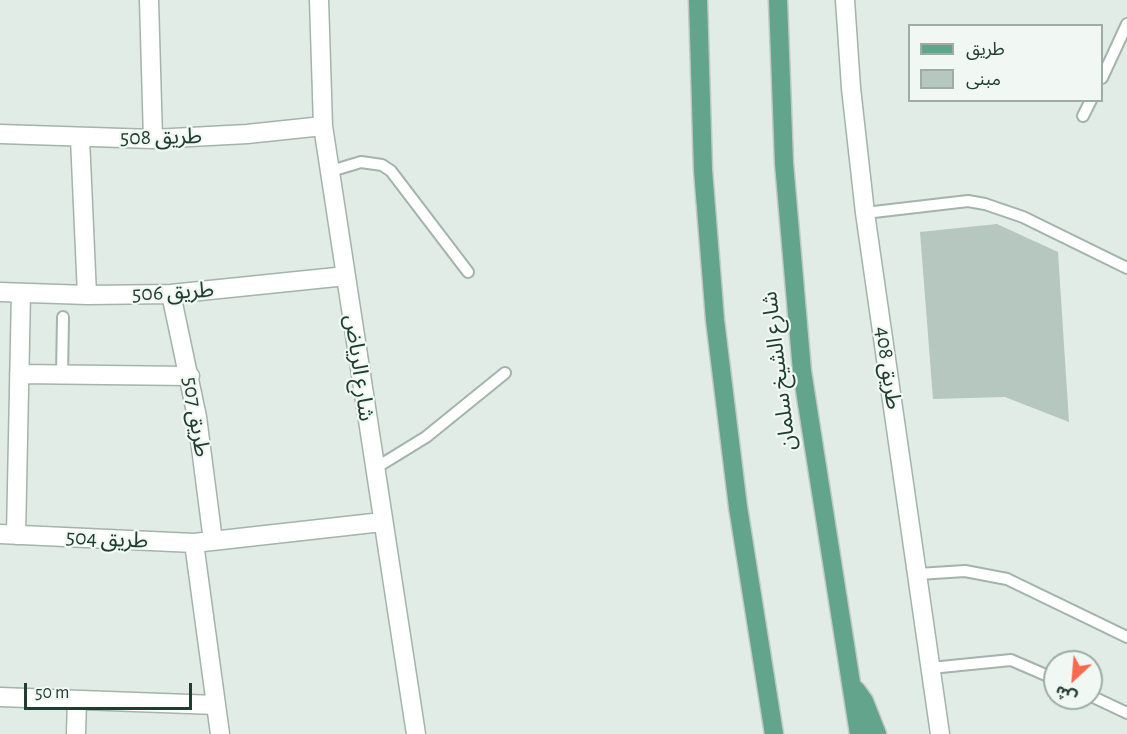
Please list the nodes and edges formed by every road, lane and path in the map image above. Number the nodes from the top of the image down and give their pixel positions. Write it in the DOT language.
graph roads {
  1 [pos="149,0"];
  2 [pos="319,0"];
  3 [pos="698,0"];
  4 [pos="778,0"];
  5 [pos="844,0"];
  6 [pos="1127,24"];
  7 [pos="1103,74"];
  8 [pos="1090,102"];
  9 [pos="1083,116"];
  10 [pos="322,126"];
  11 [pos="0,134"];
  12 [pos="81,138"];
  13 [pos="153,139"];
  14 [pos="331,171"];
  15 [pos="865,213"];
  16 [pos="1127,268"];
  17 [pos="468,272"];
  18 [pos="346,276"];
  19 [pos="0,292"];
  20 [pos="21,293"];
  21 [pos="171,294"];
  22 [pos="87,295"];
  23 [pos="63,317"];
  24 [pos="506,373"];
  25 [pos="19,374"];
  26 [pos="62,375"];
  27 [pos="190,376"];
  28 [pos="374,469"];
  29 [pos="382,522"];
  30 [pos="8,534"];
  31 [pos="213,541"];
  32 [pos="194,543"];
  33 [pos="918,574"];
  34 [pos="1127,637"];
  35 [pos="931,668"];
  36 [pos="1043,674"];
  37 [pos="851,683"];
  38 [pos="0,697"];
  39 [pos="77,700"];
  40 [pos="1103,702"];
  41 [pos="216,705"];
  42 [pos="1127,713"];
  43 [pos="76,734"];
  44 [pos="220,734"];
  45 [pos="416,734"];
  46 [pos="774,734"];
  47 [pos="859,734"];
  48 [pos="877,734"];
  49 [pos="940,734"];
  1 -- 13 [label="street"];
  2 -- 10 [label="street, شارع الرياض"];
  3 -- 46 [label="main road"];
  4 -- 37 [label="main road, شارع الشيخ سلمان"];
  5 -- 15 [label="street, طريق 408"];
  6 -- 7 [label="lane"];
  8 -- 9 [label="lane"];
  10 -- 13 [label="street, طريق 508"];
  10 -- 14 [label="street, شارع الرياض"];
  11 -- 12 [label="street, طريق 508"];
  12 -- 13 [label="street, طريق 508"];
  12 -- 22 [label="street"];
  14 -- 17 [label="lane"];
  14 -- 18 [label="street, شارع الرياض"];
  15 -- 16 [label="lane"];
  15 -- 33 [label="street, طريق 408"];
  18 -- 21 [label="street, طريق 506"];
  18 -- 28 [label="street, شارع الرياض"];
  19 -- 20 [label="street, طريق 506"];
  20 -- 22 [label="street, طريق 506"];
  20 -- 25 [label="street"];
  21 -- 22 [label="street, طريق 506"];
  21 -- 27 [label="street, طريق 507"];
  23 -- 26 [label="lane"];
  24 -- 28 [label="lane"];
  25 -- 26 [label="street"];
  25 -- 30 [label="street"];
  26 -- 27 [label="street"];
  27 -- 31 [label="street, طريق 507"];
  28 -- 29 [label="street, شارع الرياض"];
  29 -- 31 [label="street"];
  29 -- 45 [label="street, شارع الرياض"];
  30 -- 32 [label="street, طريق 504"];
  31 -- 32 [label="street, طريق 504"];
  32 -- 41 [label="street"];
  33 -- 34 [label="lane"];
  33 -- 35 [label="street, طريق 408"];
  35 -- 36 [label="lane"];
  35 -- 49 [label="street, طريق 408"];
  37 -- 47 [label="main road, شارع الشيخ سلمان"];
  37 -- 48 [label="main road"];
  38 -- 39 [label="street"];
  39 -- 41 [label="street"];
  39 -- 43 [label="street"];
  40 -- 42 [label="lane"];
  41 -- 44 [label="street"];
}
